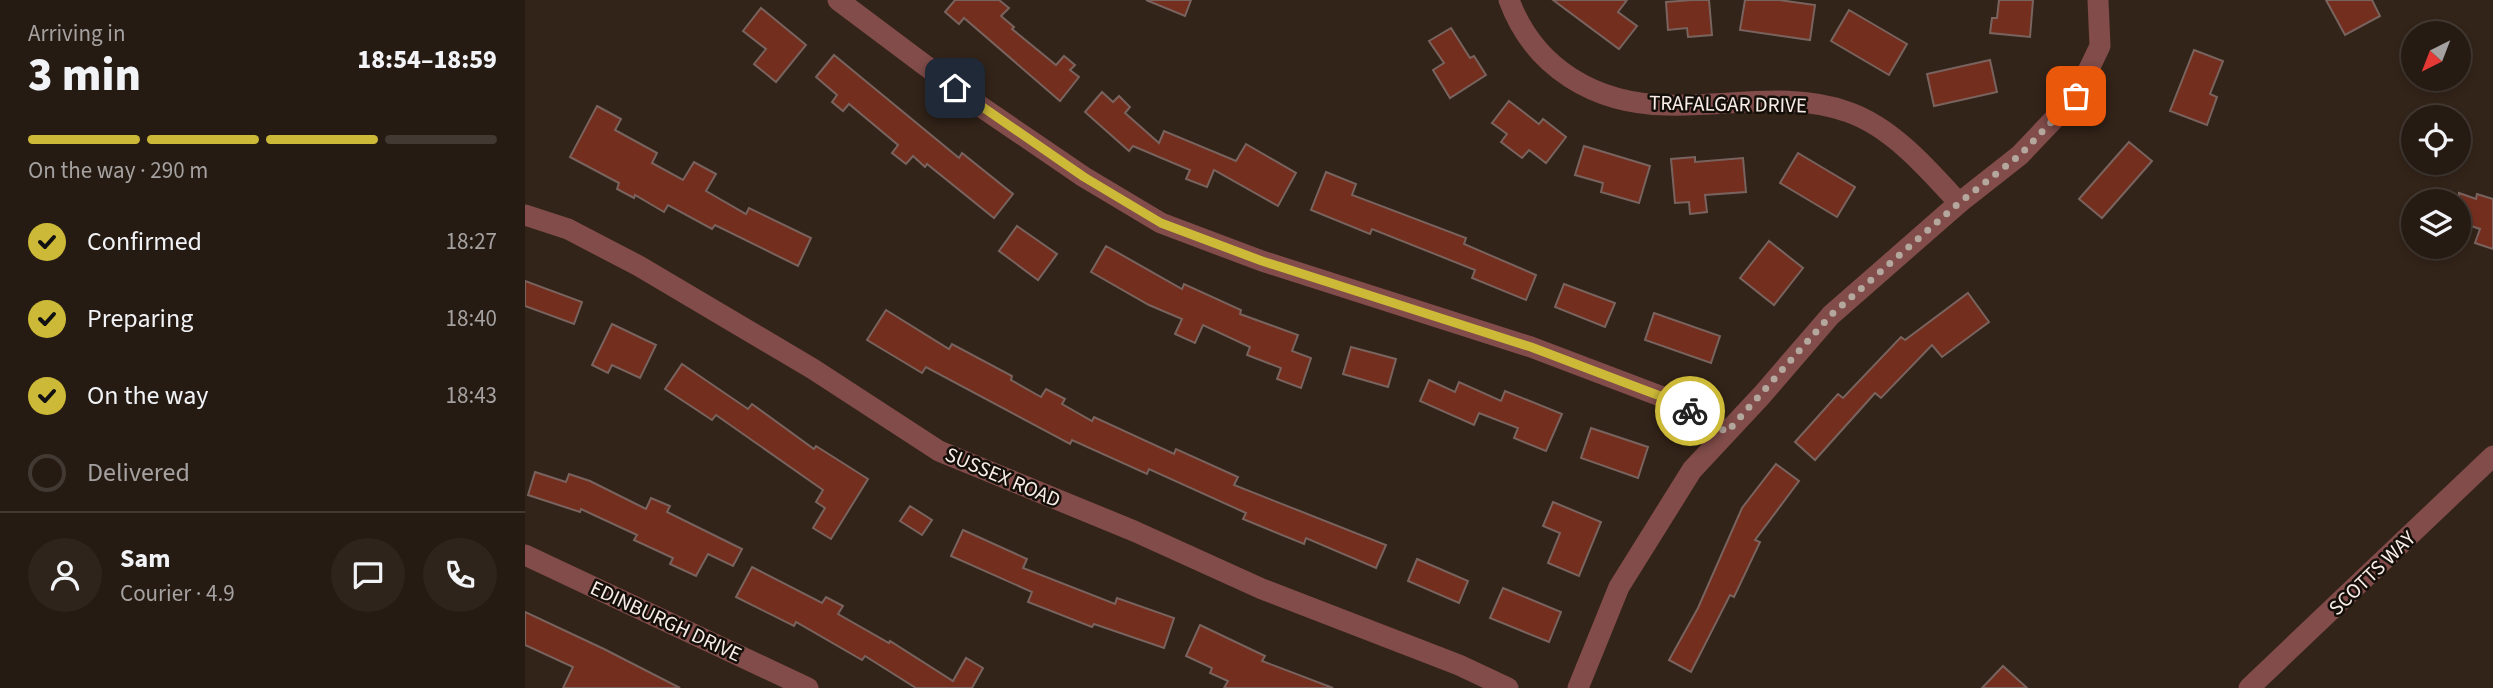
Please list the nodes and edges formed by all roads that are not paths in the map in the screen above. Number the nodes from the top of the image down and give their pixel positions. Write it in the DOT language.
graph roads {
  1 [pos="838,0"];
  2 [pos="1509,0"];
  3 [pos="2098,0"];
  4 [pos="1959,203"];
  5 [pos="525,215"];
  6 [pos="1727,432"];
  7 [pos="2493,456"];
  8 [pos="525,555"];
  9 [pos="807,688"];
  10 [pos="1508,688"];
  11 [pos="1578,688"];
  12 [pos="2249,688"];
  1 -- 6 [label="street"];
  2 -- 4 [label="street, TRAFALGAR DRIVE"];
  3 -- 4 [label="street"];
  4 -- 6 [label="street"];
  5 -- 10 [label="street, SUSSEX ROAD"];
  6 -- 11 [label="street"];
  7 -- 12 [label="street, SCOTTS WAY"];
  8 -- 9 [label="street, EDINBURGH DRIVE"];
}
